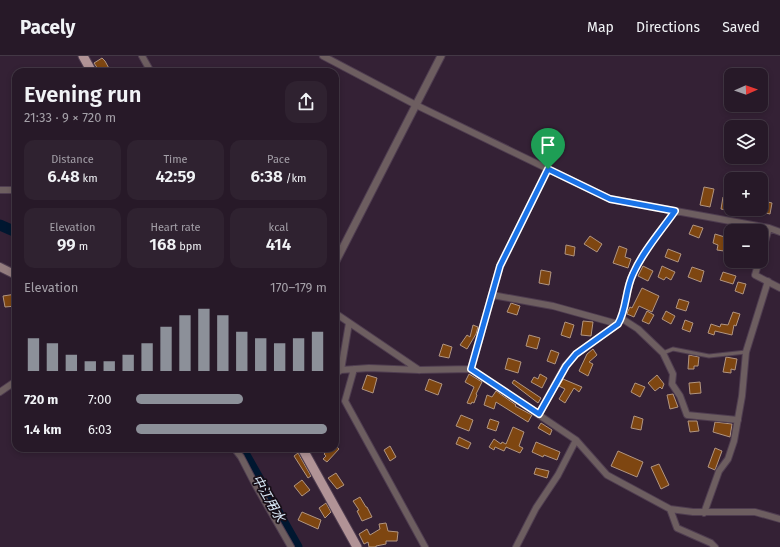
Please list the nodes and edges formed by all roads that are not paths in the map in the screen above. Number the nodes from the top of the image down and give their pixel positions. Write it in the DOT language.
graph roads {
  1 [pos="142,56"];
  2 [pos="323,56"];
  3 [pos="441,56"];
  4 [pos="85,57"];
  5 [pos="90,68"];
  6 [pos="149,68"];
  7 [pos="416,104"];
  8 [pos="548,169"];
  9 [pos="0,190"];
  10 [pos="12,190"];
  11 [pos="675,211"];
  12 [pos="769,228"];
  13 [pos="768,231"];
  14 [pos="780,232"];
  15 [pos="339,255"];
  16 [pos="0,267"];
  17 [pos="756,268"];
  18 [pos="12,273"];
  19 [pos="768,282"];
  20 [pos="780,288"];
  21 [pos="492,295"];
  22 [pos="339,316"];
  23 [pos="622,318"];
  24 [pos="349,323"];
  25 [pos="618,324"];
  26 [pos="746,352"];
  27 [pos="663,353"];
  28 [pos="339,368"];
  29 [pos="354,369"];
  30 [pos="471,369"];
  31 [pos="419,370"];
  32 [pos="339,372"];
  33 [pos="12,384"];
  34 [pos="0,392"];
  35 [pos="539,414"];
  36 [pos="738,420"];
  37 [pos="576,440"];
  38 [pos="237,452"];
  39 [pos="304,452"];
  40 [pos="670,509"];
  41 [pos="704,513"];
  42 [pos="780,519"];
  43 [pos="291,547"];
  44 [pos="357,547"];
  45 [pos="425,547"];
  46 [pos="516,547"];
  47 [pos="715,547"];
  1 -- 6 [label="street"];
  2 -- 7 [label="street"];
  3 -- 7 [label="street"];
  4 -- 5 [label="main road"];
  7 -- 8 [label="street"];
  7 -- 15 [label="street"];
  8 -- 11 [label="street"];
  8 -- 21 [label="street"];
  9 -- 10 [label="street"];
  11 -- 12 [label="street"];
  11 -- 23 [label="street"];
  12 -- 13 [label="street"];
  12 -- 14 [label="street"];
  16 -- 18 [label="main road"];
  17 -- 19 [label="street"];
  19 -- 20 [label="street"];
  19 -- 26 [label="street"];
  21 -- 25 [label="street"];
  21 -- 30 [label="street"];
  22 -- 24 [label="street"];
  23 -- 25 [label="street"];
  23 -- 27 [label="street"];
  24 -- 28 [label="street"];
  24 -- 31 [label="street"];
  25 -- 35 [label="street"];
  26 -- 27 [label="lane"];
  26 -- 36 [label="street"];
  27 -- 36 [label="street"];
  29 -- 31 [label="street"];
  29 -- 32 [label="street"];
  29 -- 45 [label="street"];
  30 -- 31 [label="street"];
  30 -- 35 [label="street"];
  33 -- 34 [label="street"];
  35 -- 37 [label="street"];
  36 -- 41 [label="street"];
  37 -- 40 [label="street"];
  37 -- 46 [label="street"];
  38 -- 43 [label="street"];
  39 -- 44 [label="main road"];
  40 -- 41 [label="street"];
  40 -- 47 [label="street"];
  41 -- 42 [label="street"];
}
